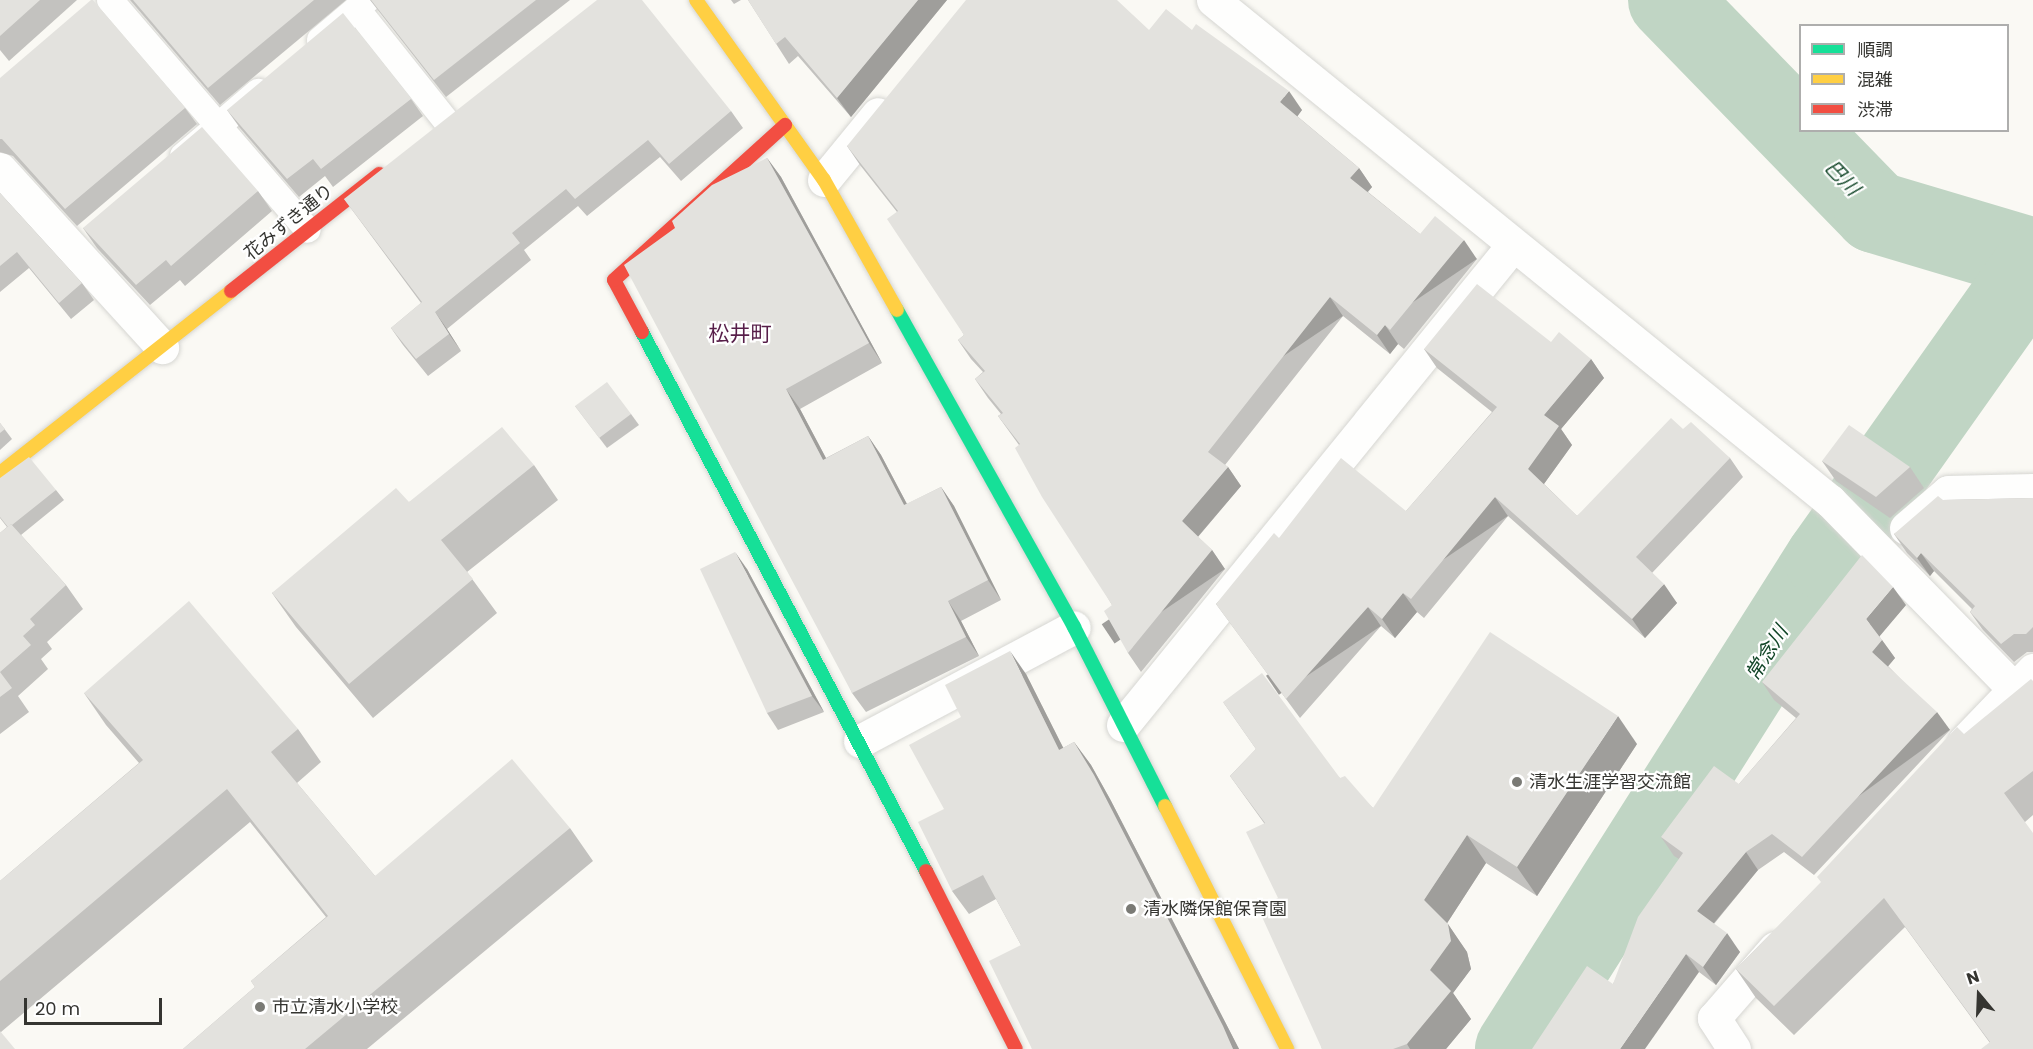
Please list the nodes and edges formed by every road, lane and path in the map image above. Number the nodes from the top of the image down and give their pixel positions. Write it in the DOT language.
graph roads {
  1 [pos="110,0"];
  2 [pos="696,0"];
  3 [pos="1213,0"];
  4 [pos="362,4"];
  5 [pos="897,90"];
  6 [pos="446,121"];
  7 [pos="785,125"];
  8 [pos="219,126"];
  9 [pos="391,164"];
  10 [pos="0,169"];
  11 [pos="164,172"];
  12 [pos="824,180"];
  13 [pos="308,230"];
  14 [pos="1513,245"];
  15 [pos="162,347"];
  16 [pos="0,473"];
  17 [pos="2033,490"];
  18 [pos="1880,551"];
  19 [pos="1074,627"];
  20 [pos="2023,680"];
  21 [pos="1123,725"];
  22 [pos="860,741"];
  23 [pos="1941,765"];
  24 [pos="1799,921"];
  25 [pos="1016,1049"];
  26 [pos="1287,1049"];
  27 [pos="1734,1049"];
  1 -- 8 [label="lane"];
  2 -- 7 [label="street"];
  3 -- 14 [label="street"];
  4 -- 6 [label="lane"];
  4 -- 8 [label="lane"];
  5 -- 12 [label="street"];
  7 -- 12 [label="street"];
  7 -- 22 [label="street"];
  8 -- 11 [label="lane"];
  8 -- 13 [label="lane"];
  9 -- 13 [label="street, 花みずき通り"];
  10 -- 15 [label="street"];
  12 -- 19 [label="street"];
  13 -- 15 [label="street, 花みずき通り"];
  14 -- 18 [label="street"];
  14 -- 21 [label="street"];
  15 -- 16 [label="street, 花みずき通り"];
  17 -- 18 [label="street"];
  18 -- 20 [label="street"];
  19 -- 21 [label="street"];
  19 -- 22 [label="street"];
  20 -- 23 [label="street"];
  21 -- 26 [label="street"];
  22 -- 25 [label="street"];
  24 -- 27 [label="street"];
}
